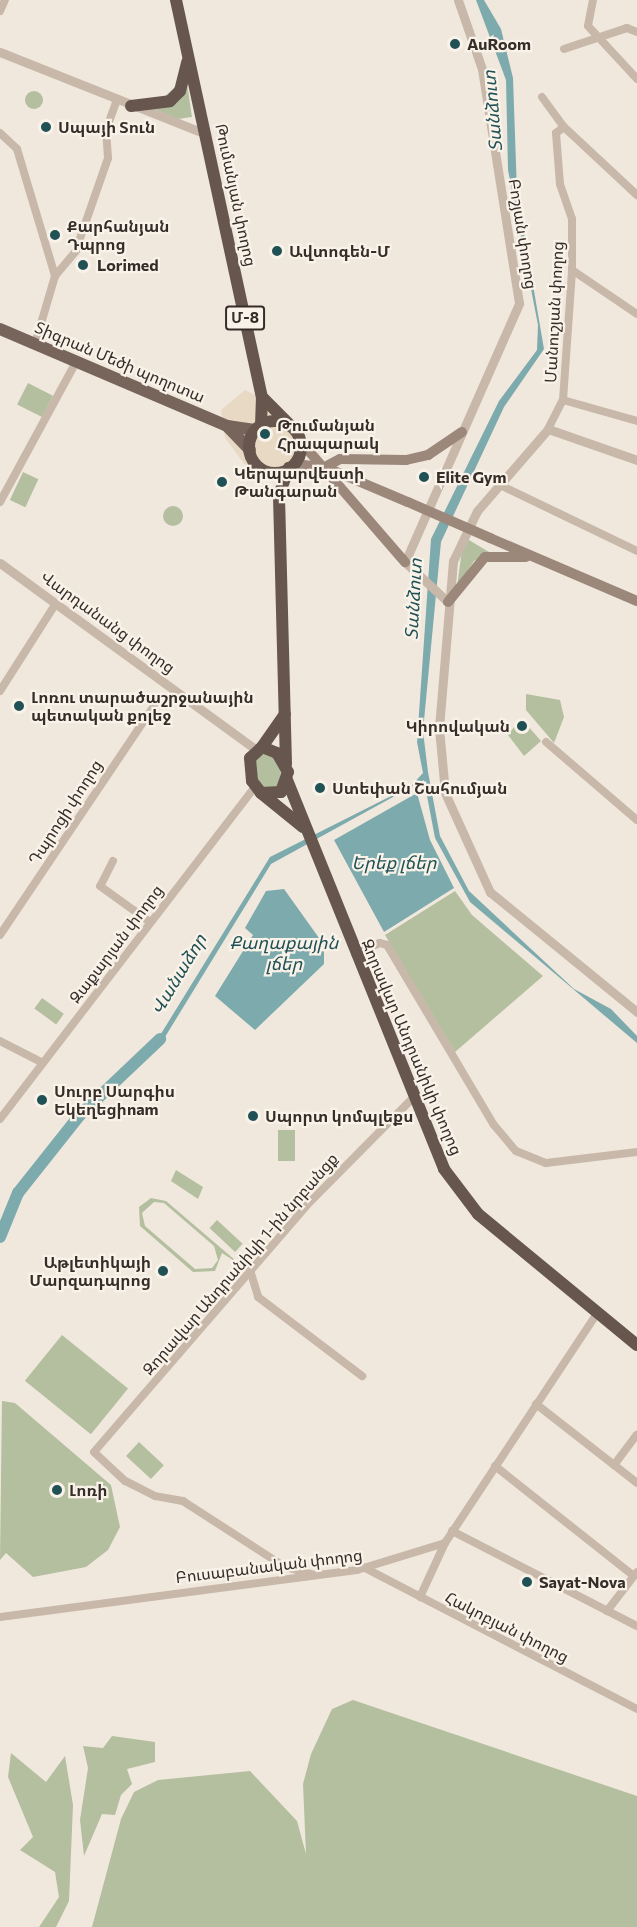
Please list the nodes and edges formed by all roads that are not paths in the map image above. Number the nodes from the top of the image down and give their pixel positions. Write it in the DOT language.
graph roads {
  1 [pos="5,0"];
  2 [pos="176,0"];
  3 [pos="458,0"];
  4 [pos="593,0"];
  5 [pos="0,11"];
  6 [pos="637,32"];
  7 [pos="593,36"];
  8 [pos="564,49"];
  9 [pos="0,51"];
  10 [pos="188,55"];
  11 [pos="637,79"];
  12 [pos="542,97"];
  13 [pos="117,100"];
  14 [pos="131,106"];
  15 [pos="564,127"];
  16 [pos="0,133"];
  17 [pos="206,134"];
  18 [pos="637,195"];
  19 [pos="572,270"];
  20 [pos="55,276"];
  21 [pos="636,311"];
  22 [pos="0,329"];
  23 [pos="35,344"];
  24 [pos="76,362"];
  25 [pos="262,397"];
  26 [pos="562,400"];
  27 [pos="637,421"];
  28 [pos="290,425"];
  29 [pos="227,426"];
  30 [pos="258,428"];
  31 [pos="548,429"];
  32 [pos="462,432"];
  33 [pos="301,442"];
  34 [pos="250,450"];
  35 [pos="637,460"];
  36 [pos="292,466"];
  37 [pos="325,467"];
  38 [pos="268,471"];
  39 [pos="500,485"];
  40 [pos="279,495"];
  41 [pos="0,502"];
  42 [pos="637,551"];
  43 [pos="532,556"];
  44 [pos="405,561"];
  45 [pos="0,563"];
  46 [pos="637,601"];
  47 [pos="448,602"];
  48 [pos="57,603"];
  49 [pos="0,691"];
  50 [pos="154,706"];
  51 [pos="285,714"];
  52 [pos="546,742"];
  53 [pos="258,748"];
  54 [pos="286,764"];
  55 [pos="287,780"];
  56 [pos="258,790"];
  57 [pos="637,820"];
  58 [pos="304,828"];
  59 [pos="113,861"];
  60 [pos="150,922"];
  61 [pos="0,935"];
  62 [pos="355,954"];
  63 [pos="637,1012"];
  64 [pos="0,1041"];
  65 [pos="43,1063"];
  66 [pos="412,1099"];
  67 [pos="0,1119"];
  68 [pos="637,1152"];
  69 [pos="250,1270"];
  70 [pos="597,1314"];
  71 [pos="637,1345"];
  72 [pos="362,1376"];
  73 [pos="536,1404"];
  74 [pos="637,1435"];
  75 [pos="614,1465"];
  76 [pos="495,1466"];
  77 [pos="637,1483"];
  78 [pos="452,1531"];
  79 [pos="445,1543"];
  80 [pos="366,1568"];
  81 [pos="636,1574"];
  82 [pos="315,1575"];
  83 [pos="420,1597"];
  84 [pos="607,1611"];
  85 [pos="0,1617"];
  86 [pos="637,1626"];
  87 [pos="637,1709"];
  1 -- 5 [label="street"];
  2 -- 10 [label="highway, Թումանյան փողոց / Մ-8"];
  3 -- 32 [label="street, Բոշյան փողոց"];
  4 -- 7 [label="street"];
  6 -- 7 [label="street"];
  7 -- 8 [label="street"];
  7 -- 11 [label="street"];
  9 -- 13 [label="street"];
  10 -- 14 [label="highway"];
  10 -- 17 [label="highway, Թումանյան փողոց / Մ-8"];
  12 -- 15 [label="street"];
  13 -- 14 [label="street"];
  13 -- 20 [label="street"];
  14 -- 17 [label="street"];
  15 -- 18 [label="street"];
  15 -- 19 [label="street, Մանուշյան փողոց"];
  16 -- 20 [label="street"];
  17 -- 25 [label="highway, Թումանյան փողոց / Մ-8"];
  19 -- 21 [label="street"];
  19 -- 26 [label="street, Մանուշյան փողոց"];
  20 -- 23 [label="street"];
  22 -- 23 [label="main road, Տիգրան Մեծի պողոտա"];
  23 -- 24 [label="main road, Տիգրան Մեծի պողոտա"];
  24 -- 29 [label="main road, Տիգրան Մեծի պողոտա"];
  24 -- 41 [label="street"];
  25 -- 28 [label="highway"];
  25 -- 30 [label="highway, Մ-8"];
  26 -- 27 [label="street"];
  26 -- 31 [label="street, Մանուշյան փողոց"];
  28 -- 30 [label="highway"];
  28 -- 33 [label="highway"];
  29 -- 30 [label="main road, Տիգրան Մեծի պողոտա"];
  29 -- 34 [label="main road, Տիգրան Մեծի պողոտա"];
  30 -- 34 [label="highway"];
  31 -- 35 [label="street"];
  31 -- 39 [label="street"];
  32 -- 37 [label="main road"];
  32 -- 44 [label="street, Բոշյան փողոց"];
  33 -- 36 [label="highway"];
  33 -- 37 [label="main road"];
  34 -- 38 [label="highway"];
  36 -- 37 [label="main road"];
  36 -- 38 [label="highway"];
  36 -- 40 [label="highway"];
  37 -- 43 [label="main road, bridge"];
  37 -- 44 [label="main road"];
  38 -- 40 [label="highway"];
  39 -- 42 [label="street"];
  39 -- 47 [label="street"];
  40 -- 51 [label="highway"];
  43 -- 46 [label="main road"];
  43 -- 47 [label="main road"];
  44 -- 47 [label="street"];
  45 -- 48 [label="street, Վարդանանց փողոց"];
  47 -- 63 [label="street"];
  48 -- 49 [label="street"];
  48 -- 53 [label="street, Վարդանանց փողոց"];
  50 -- 61 [label="street, Դպրոցի փողոց"];
  51 -- 53 [label="highway"];
  51 -- 54 [label="highway"];
  52 -- 57 [label="street"];
  53 -- 54 [label="highway"];
  53 -- 56 [label="highway"];
  54 -- 55 [label="highway"];
  55 -- 56 [label="highway"];
  55 -- 58 [label="highway, Զորավար Անդրանիկի փողոց"];
  56 -- 58 [label="highway"];
  56 -- 60 [label="street, Զաքարյան փողոց"];
  58 -- 62 [label="highway, Զորավար Անդրանիկի փողոց"];
  59 -- 60 [label="street"];
  60 -- 65 [label="street, Զաքարյան փողոց"];
  62 -- 66 [label="highway, Զորավար Անդրանիկի փողոց"];
  62 -- 68 [label="street"];
  64 -- 65 [label="street"];
  65 -- 67 [label="street, Զաքարյան փողոց"];
  66 -- 69 [label="street, Զորավար Անդրանիկի 1-ին նրբանցք"];
  66 -- 70 [label="highway, Զորավար Անդրանիկի փողոց"];
  69 -- 72 [label="street"];
  69 -- 82 [label="street, Զորավար Անդրանիկի 1-ին նրբանցք"];
  70 -- 71 [label="highway, Զորավար Անդրանիկի փողոց"];
  70 -- 73 [label="street"];
  73 -- 75 [label="street"];
  73 -- 76 [label="street"];
  74 -- 75 [label="street"];
  75 -- 77 [label="street"];
  76 -- 78 [label="street"];
  76 -- 81 [label="street"];
  78 -- 79 [label="street"];
  78 -- 84 [label="street"];
  79 -- 80 [label="street, Բուսաբանական փողոց"];
  79 -- 83 [label="street"];
  80 -- 82 [label="street, Բուսաբանական փողոց"];
  80 -- 83 [label="street, Հակոբյան փողոց"];
  81 -- 84 [label="street"];
  82 -- 85 [label="street, Բուսաբանական փողոց"];
  83 -- 87 [label="street, Հակոբյան փողոց"];
  84 -- 86 [label="street"];
}
